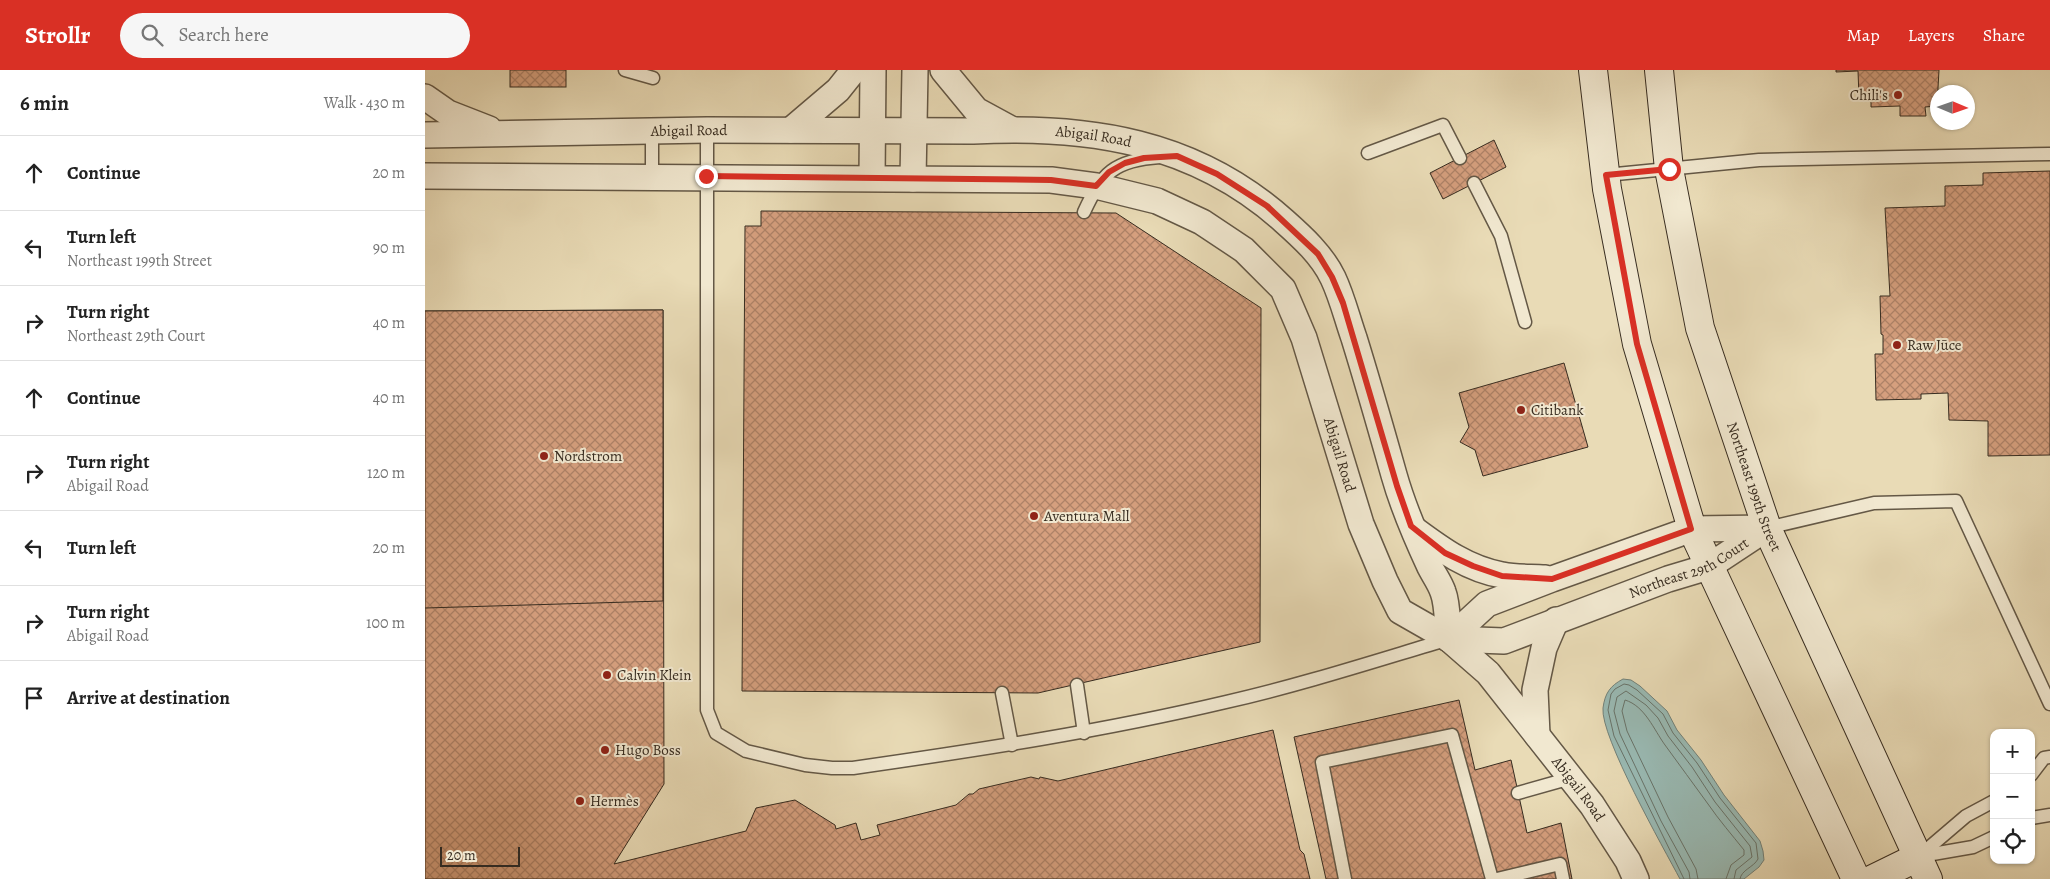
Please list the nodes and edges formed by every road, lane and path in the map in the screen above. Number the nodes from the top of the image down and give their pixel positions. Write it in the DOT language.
graph roads {
  1 [pos="625,70"];
  2 [pos="855,70"];
  3 [pos="873,70"];
  4 [pos="915,70"];
  5 [pos="943,70"];
  6 [pos="1593,70"];
  7 [pos="1659,70"];
  8 [pos="653,78"];
  9 [pos="425,98"];
  10 [pos="1011,129"];
  11 [pos="707,130"];
  12 [pos="791,130"];
  13 [pos="873,130"];
  14 [pos="913,130"];
  15 [pos="653,131"];
  16 [pos="501,134"];
  17 [pos="425,135"];
  18 [pos="1368,153"];
  19 [pos="2050,154"];
  20 [pos="1177,156"];
  21 [pos="1460,158"];
  22 [pos="1669,169"];
  23 [pos="1606,175"];
  24 [pos="425,176"];
  25 [pos="652,176"];
  26 [pos="706,176"];
  27 [pos="872,178"];
  28 [pos="913,179"];
  29 [pos="1473,184"];
  30 [pos="1096,186"];
  31 [pos="1084,212"];
  32 [pos="1525,322"];
  33 [pos="1411,526"];
  34 [pos="1767,528"];
  35 [pos="1691,529"];
  36 [pos="1708,567"];
  37 [pos="1552,579"];
  38 [pos="1556,620"];
  39 [pos="1449,639"];
  40 [pos="1077,685"];
  41 [pos="1002,693"];
  42 [pos="2050,704"];
  43 [pos="1084,733"];
  44 [pos="1537,735"];
  45 [pos="1012,745"];
  46 [pos="2050,756"];
  47 [pos="2032,774"];
  48 [pos="1571,778"];
  49 [pos="1518,793"];
  50 [pos="1990,803"];
  51 [pos="2050,815"];
  52 [pos="2035,817"];
  53 [pos="1990,839"];
  54 [pos="1923,868"];
  55 [pos="1345,879"];
  56 [pos="1492,879"];
  57 [pos="1497,879"];
  58 [pos="1563,879"];
  59 [pos="1636,879"];
  60 [pos="1856,879"];
  61 [pos="1873,879"];
  1 -- 8 [label="lane"];
  2 -- 12 [label="street"];
  3 -- 13 [label="street"];
  4 -- 14 [label="street"];
  5 -- 10 [label="street"];
  6 -- 23 [label="street"];
  7 -- 22 [label="street, Northeast 199th Street"];
  9 -- 16 [label="street"];
  10 -- 14 [label="street, Abigail Road"];
  10 -- 20 [label="street, Abigail Road"];
  11 -- 12 [label="street, Abigail Road"];
  11 -- 15 [label="street, Abigail Road"];
  11 -- 26 [label="lane"];
  12 -- 13 [label="street, Abigail Road"];
  13 -- 14 [label="street, Abigail Road"];
  13 -- 27 [label="street"];
  14 -- 28 [label="street"];
  15 -- 16 [label="street, Abigail Road"];
  15 -- 25 [label="lane"];
  16 -- 17 [label="street, Abigail Road"];
  18 -- 21 [label="lane"];
  19 -- 22 [label="lane"];
  20 -- 30 [label="lane"];
  20 -- 33 [label="street, Abigail Road"];
  22 -- 23 [label="lane"];
  22 -- 34 [label="street, Northeast 199th Street"];
  23 -- 35 [label="street"];
  24 -- 25 [label="street, Abigail Road"];
  25 -- 26 [label="street, Abigail Road"];
  26 -- 27 [label="street, Abigail Road"];
  26 -- 45 [label="lane"];
  27 -- 28 [label="street, Abigail Road"];
  28 -- 30 [label="street, Abigail Road"];
  29 -- 32 [label="lane"];
  30 -- 31 [label="lane"];
  30 -- 39 [label="street, Abigail Road"];
  33 -- 37 [label="street"];
  33 -- 39 [label="street, Abigail Road"];
  34 -- 35 [label="street, Northeast 29th Court"];
  34 -- 36 [label="street, Northeast 29th Court"];
  34 -- 42 [label="lane"];
  34 -- 54 [label="street, Northeast 199th Street"];
  35 -- 36 [label="street"];
  35 -- 37 [label="street, Northeast 29th Court"];
  36 -- 38 [label="street, Northeast 29th Court"];
  36 -- 60 [label="street"];
  37 -- 39 [label="street, Northeast 29th Court"];
  38 -- 39 [label="street, Northeast 29th Court"];
  38 -- 44 [label="street"];
  39 -- 43 [label="lane"];
  39 -- 44 [label="street, Abigail Road"];
  40 -- 43 [label="lane"];
  41 -- 45 [label="lane"];
  43 -- 45 [label="lane"];
  44 -- 48 [label="street, Abigail Road"];
  46 -- 47 [label="lane"];
  48 -- 49 [label="lane"];
  48 -- 59 [label="street, Abigail Road"];
  50 -- 54 [label="lane"];
  51 -- 52 [label="lane"];
  53 -- 54 [label="lane"];
  54 -- 61 [label="street"];
  55 -- 56 [label="lane"];
  57 -- 58 [label="lane"];
}
